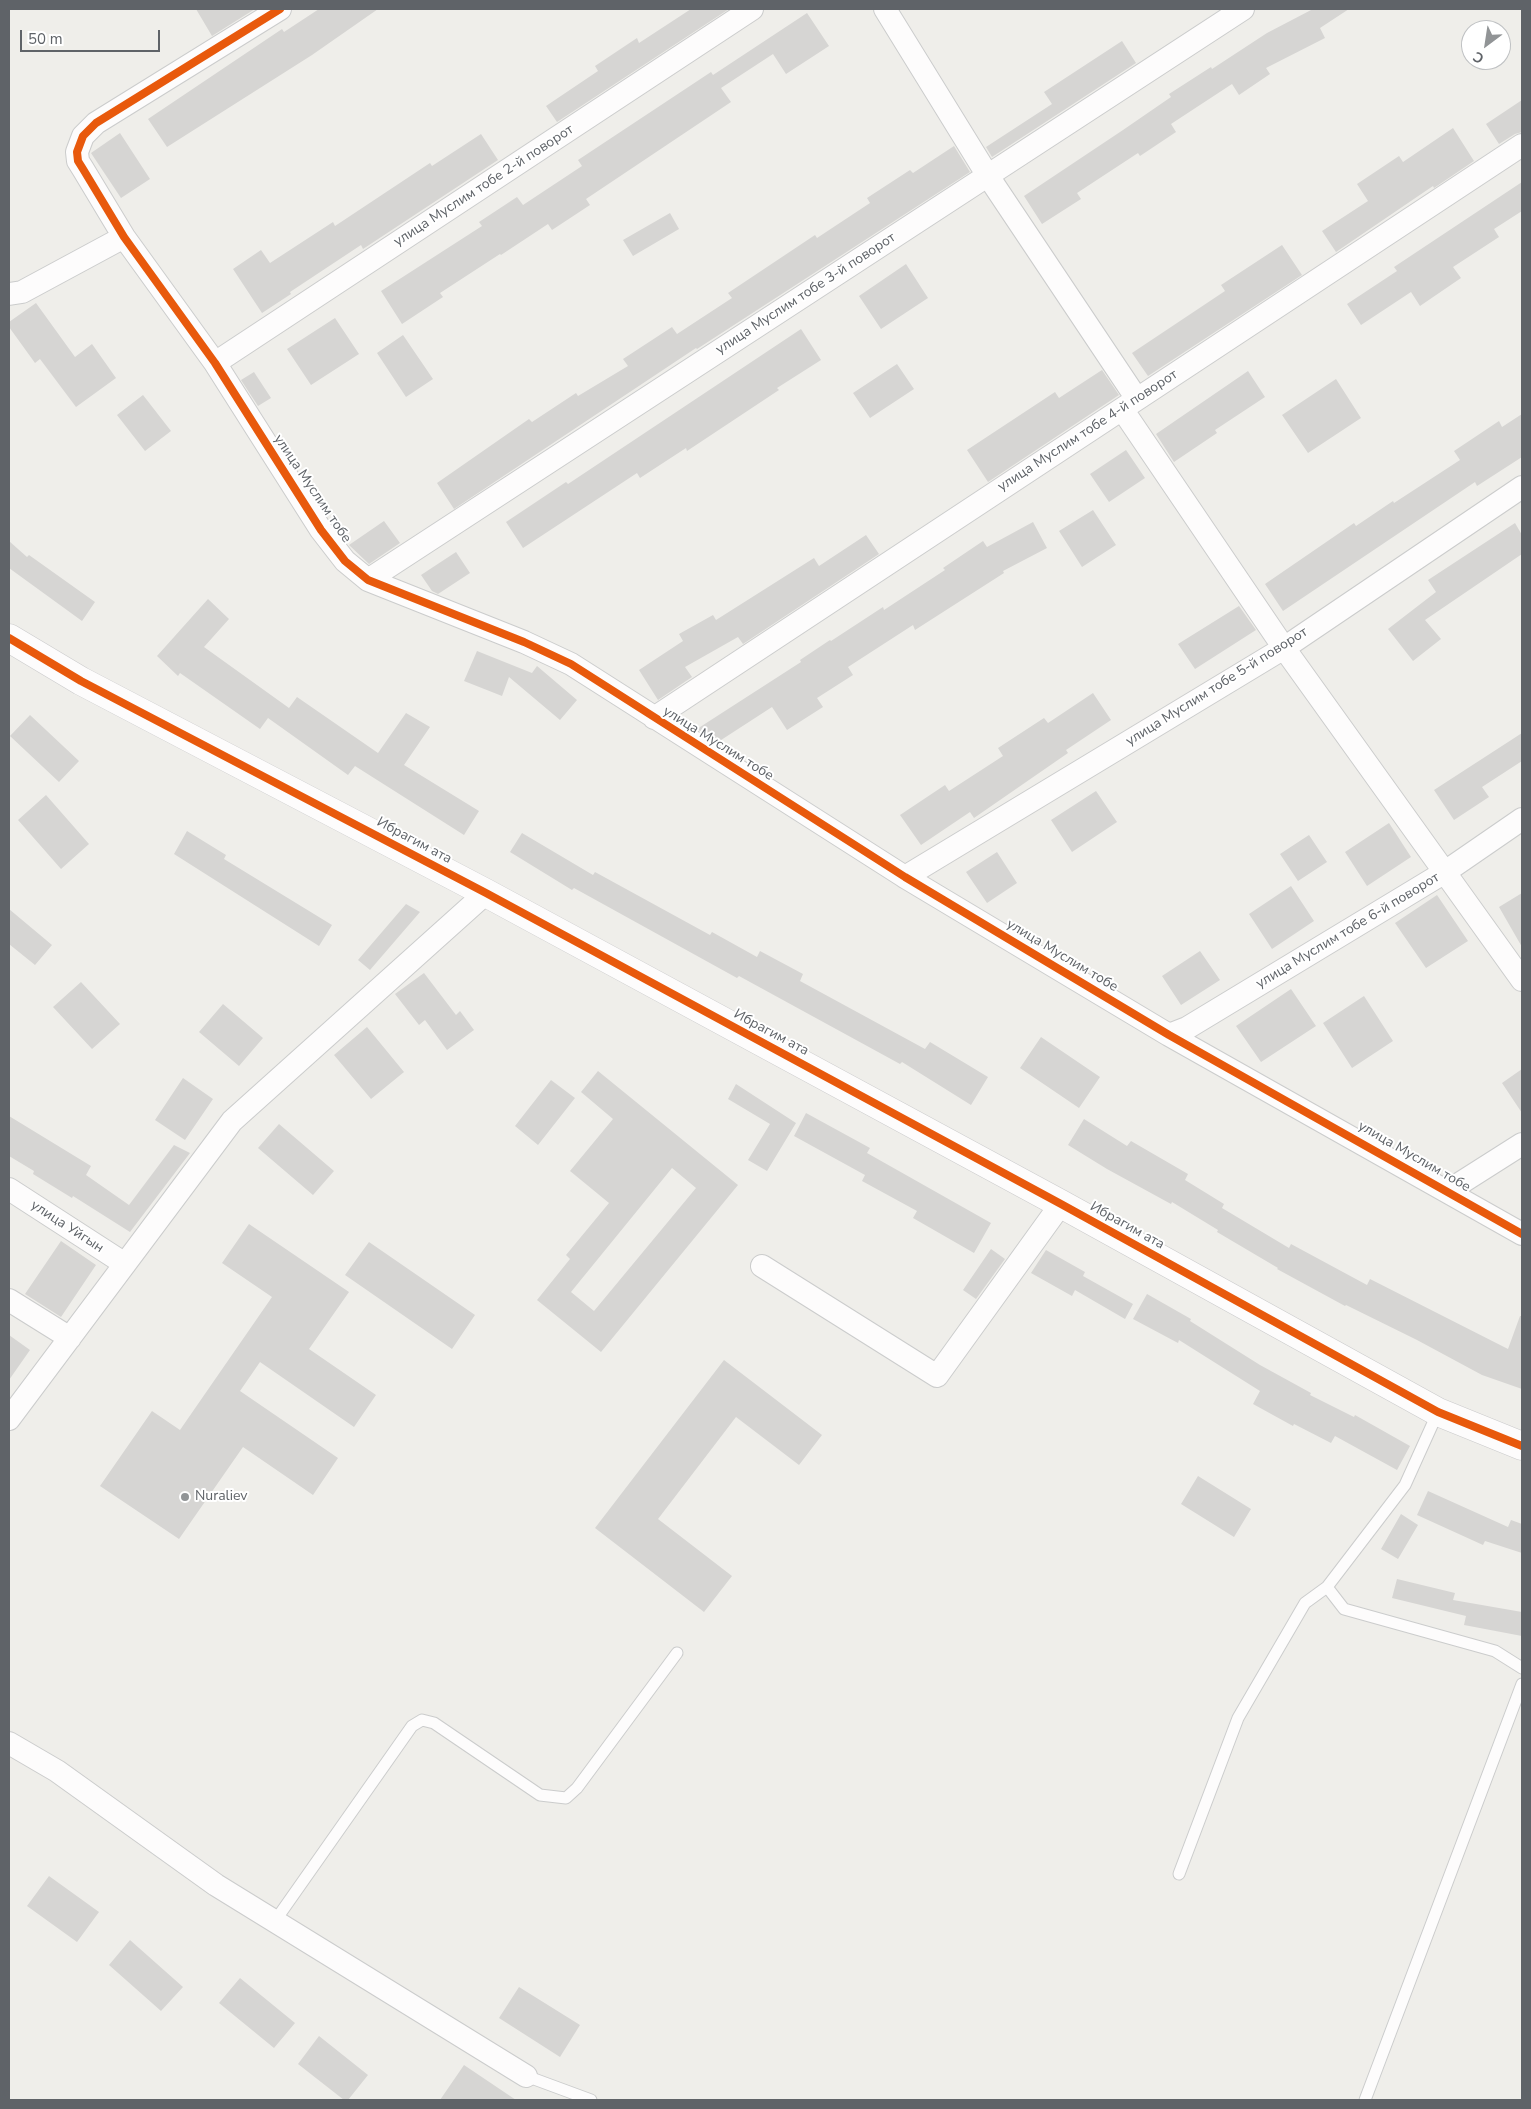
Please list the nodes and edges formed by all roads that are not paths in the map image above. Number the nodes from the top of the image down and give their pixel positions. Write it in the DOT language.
graph roads {
  1 [pos="280,9"];
  2 [pos="752,9"];
  3 [pos="885,9"];
  4 [pos="1243,9"];
  5 [pos="1522,144"];
  6 [pos="988,176"];
  7 [pos="124,237"];
  8 [pos="9,294"];
  9 [pos="215,363"];
  10 [pos="1129,404"];
  11 [pos="1522,487"];
  12 [pos="368,580"];
  13 [pos="9,638"];
  14 [pos="1284,648"];
  15 [pos="654,718"];
  16 [pos="1522,819"];
  17 [pos="1445,872"];
  18 [pos="905,877"];
  19 [pos="486,893"];
  20 [pos="1522,980"];
  21 [pos="1169,1035"];
  22 [pos="1522,1144"];
  23 [pos="9,1189"];
  24 [pos="1448,1190"];
  25 [pos="1061,1204"];
  26 [pos="1522,1234"];
  27 [pos="125,1264"];
  28 [pos="762,1266"];
  29 [pos="9,1300"];
  30 [pos="70,1338"];
  31 [pos="1438,1412"];
  32 [pos="9,1419"];
  33 [pos="1522,1446"];
  34 [pos="1327,1587"];
  35 [pos="677,1653"];
  36 [pos="1522,1668"];
  37 [pos="1522,1684"];
  38 [pos="9,1743"];
  39 [pos="1179,1874"];
  40 [pos="275,1922"];
  41 [pos="526,2076"];
  42 [pos="591,2100"];
  43 [pos="1365,2100"];
  1 -- 7 [label="street, улица Муслим тобе"];
  2 -- 9 [label="street, улица Муслим тобе 2-й поворот"];
  3 -- 6 [label="street"];
  4 -- 6 [label="street, улица Муслим тобе 3-й поворот"];
  5 -- 10 [label="street, улица Муслим тобе 4-й поворот"];
  6 -- 10 [label="street"];
  6 -- 12 [label="street, улица Муслим тобе 3-й поворот"];
  7 -- 8 [label="street"];
  7 -- 9 [label="street, улица Муслим тобе"];
  9 -- 12 [label="street, улица Муслим тобе"];
  10 -- 14 [label="street"];
  10 -- 15 [label="street, улица Муслим тобе 4-й поворот"];
  11 -- 14 [label="street, улица Муслим тобе 5-й поворот"];
  12 -- 15 [label="street, улица Муслим тобе"];
  13 -- 19 [label="street, Ибрагим ата"];
  14 -- 17 [label="street"];
  14 -- 18 [label="street, улица Муслим тобе 5-й поворот"];
  15 -- 18 [label="street, улица Муслим тобе"];
  16 -- 17 [label="street, улица Муслим тобе 6-й поворот"];
  17 -- 20 [label="street"];
  17 -- 21 [label="street, улица Муслим тобе 6-й поворот"];
  18 -- 21 [label="street, улица Муслим тобе"];
  19 -- 25 [label="street, Ибрагим ата"];
  19 -- 27 [label="street"];
  21 -- 24 [label="street, улица Муслим тобе"];
  22 -- 24 [label="street"];
  23 -- 27 [label="street, улица Уйгын"];
  24 -- 26 [label="street, улица Муслим тобе"];
  25 -- 28 [label="street"];
  25 -- 31 [label="street, Ибрагим ата"];
  27 -- 30 [label="street"];
  29 -- 30 [label="street"];
  30 -- 32 [label="street"];
  31 -- 33 [label="street, Ибрагим ата"];
  31 -- 34 [label="lane"];
  34 -- 36 [label="lane"];
  34 -- 39 [label="lane"];
  35 -- 40 [label="lane"];
  37 -- 43 [label="lane"];
  38 -- 40 [label="street"];
  40 -- 41 [label="street"];
  41 -- 42 [label="lane"];
}
